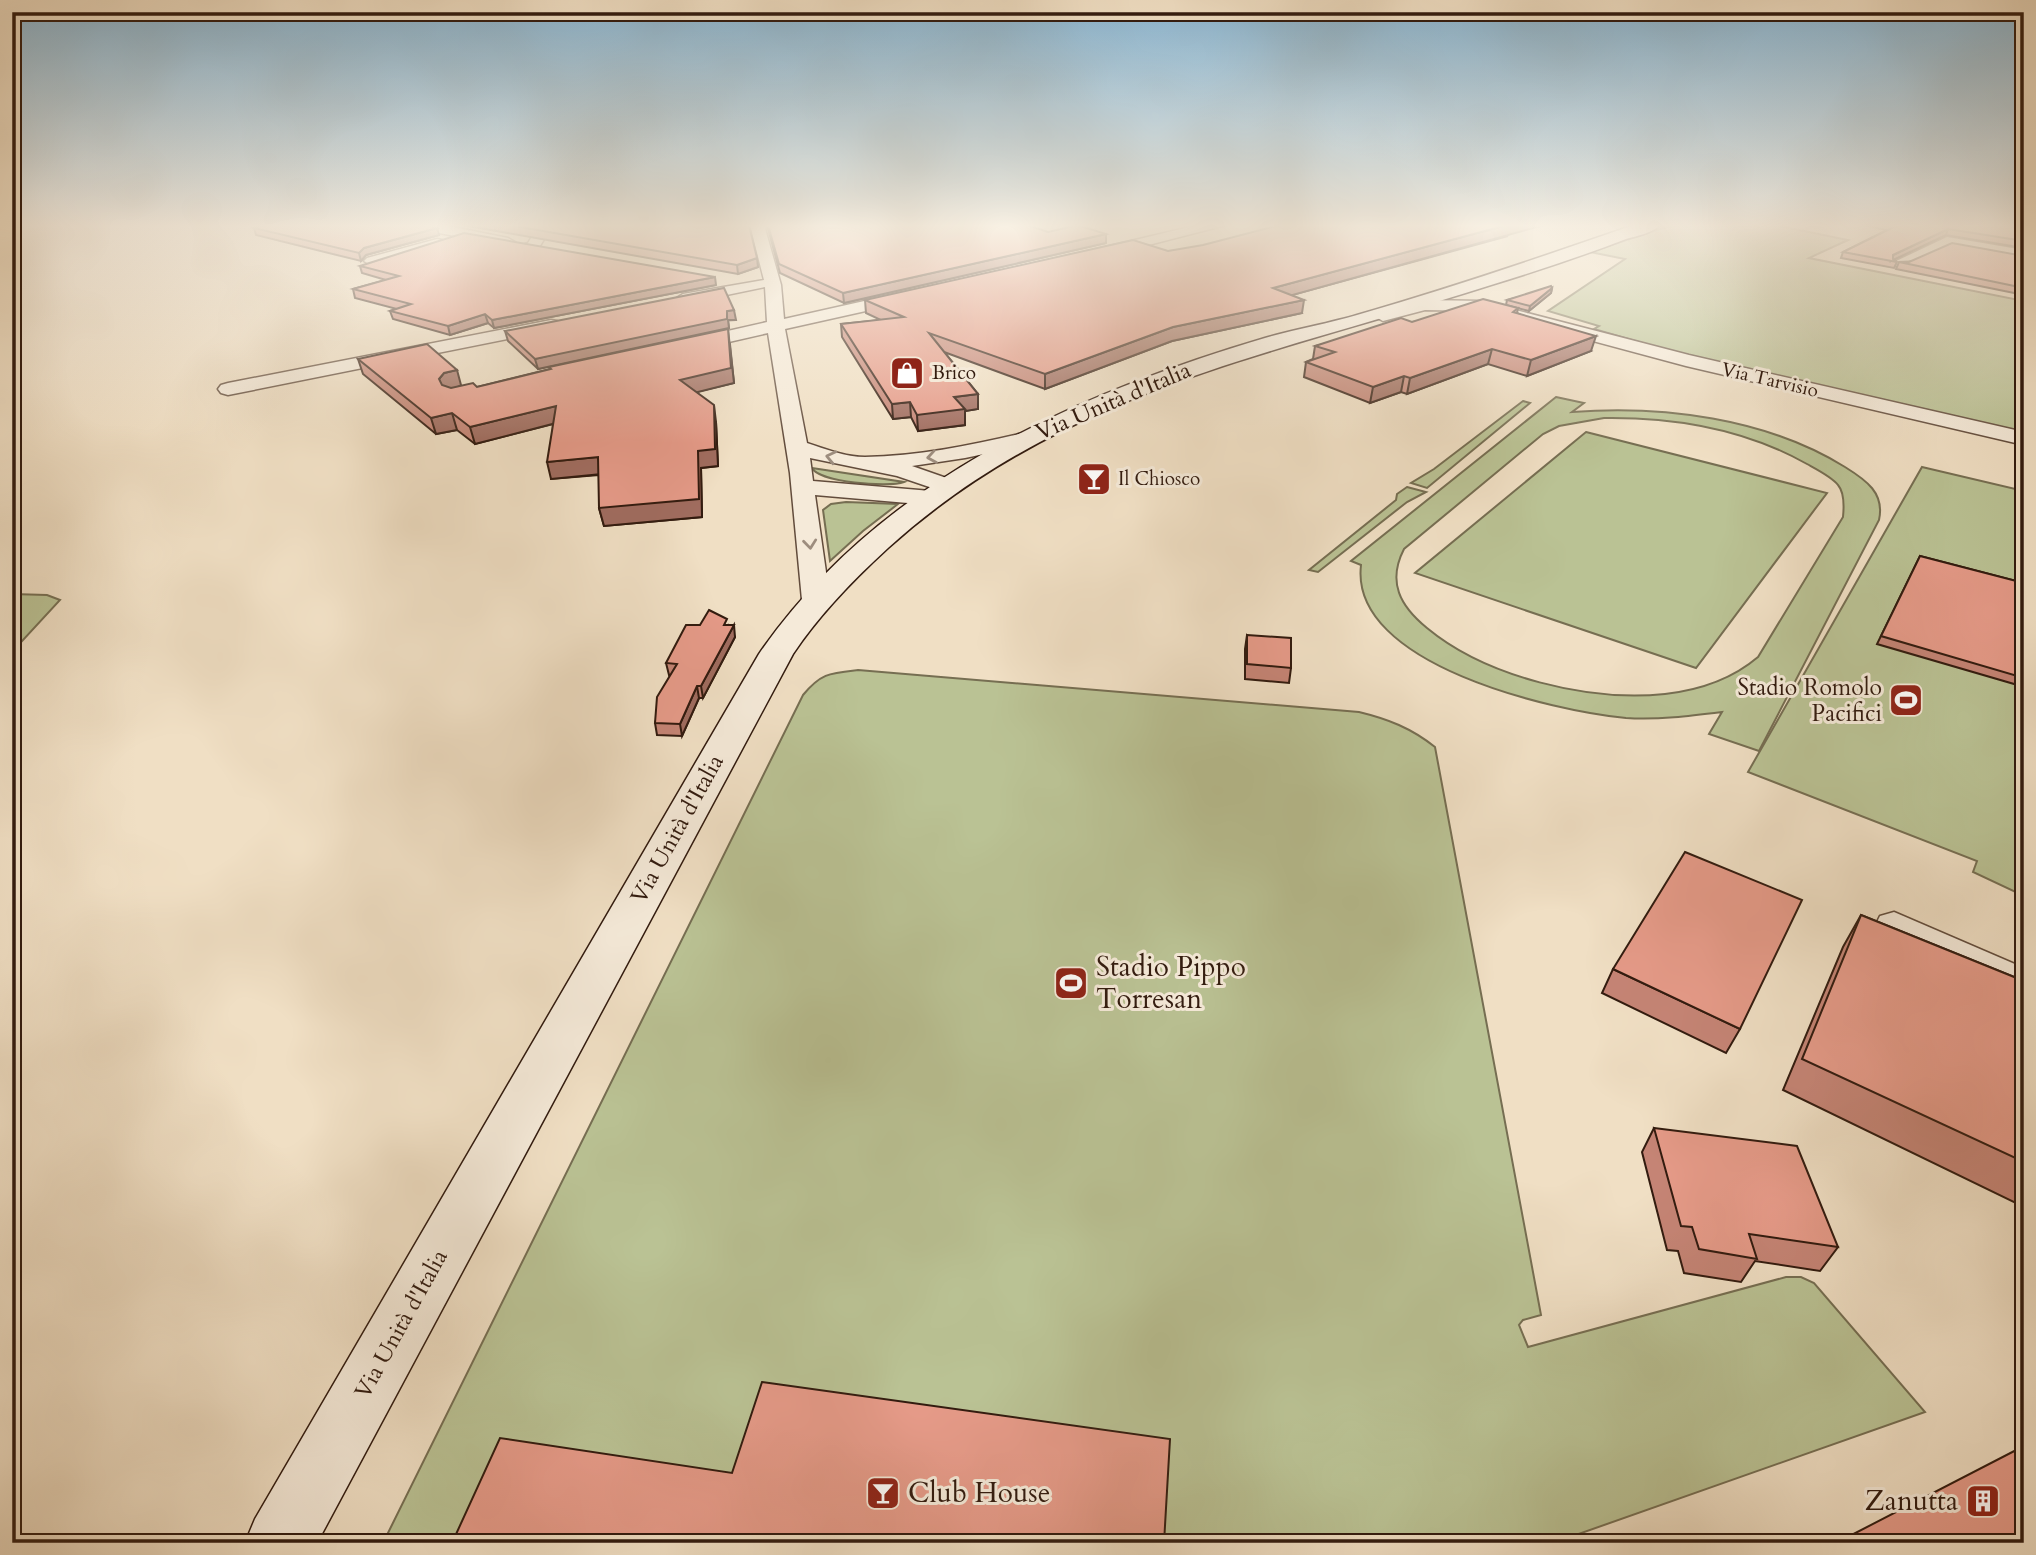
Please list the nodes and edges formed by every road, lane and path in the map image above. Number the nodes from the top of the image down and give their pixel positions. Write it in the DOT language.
graph roads {
  1 [pos="694,298"];
  2 [pos="769,298"];
  3 [pos="901,298"];
  4 [pos="1417,298"];
  5 [pos="1423,298"];
  6 [pos="1471,298"];
  7 [pos="1485,298"];
  8 [pos="668,302"];
  9 [pos="1484,302"];
  10 [pos="518,313"];
  11 [pos="1363,319"];
  12 [pos="776,326"];
  13 [pos="1289,337"];
  14 [pos="670,349"];
  15 [pos="228,389"];
  16 [pos="1023,439"];
  17 [pos="2024,439"];
  18 [pos="797,447"];
  19 [pos="867,463"];
  20 [pos="803,487"];
  21 [pos="939,492"];
  22 [pos="816,600"];
  23 [pos="1894,926"];
  24 [pos="2024,985"];
  25 [pos="279,1543"];
  1 -- 8 [label="street"];
  2 -- 12 [label="street"];
  3 -- 12 [label="street"];
  4 -- 13 [label="main road, Via Unità d'Italia"];
  5 -- 11 [label="main road, Via Unità d'Italia"];
  6 -- 9 [label="street, Via Tarvisio"];
  7 -- 9 [label="street"];
  9 -- 11 [label="street, Via Tarvisio"];
  9 -- 17 [label="street, Via Tarvisio"];
  10 -- 15 [label="street"];
  11 -- 13 [label="main road, Via Unità d'Italia"];
  12 -- 14 [label="street"];
  12 -- 18 [label="street"];
  13 -- 16 [label="main road, Via Unità d'Italia"];
  16 -- 19 [label="street, one-way"];
  16 -- 21 [label="main road, Via Unità d'Italia"];
  19 -- 18 [label="street, one-way"];
  18 -- 20 [label="street"];
  19 -- 21 [label="street"];
  20 -- 21 [label="street"];
  20 -- 22 [label="street, one-way"];
  21 -- 22 [label="main road, Via Unità d'Italia"];
  22 -- 25 [label="main road, Via Unità d'Italia"];
  23 -- 24 [label="street"];
}
